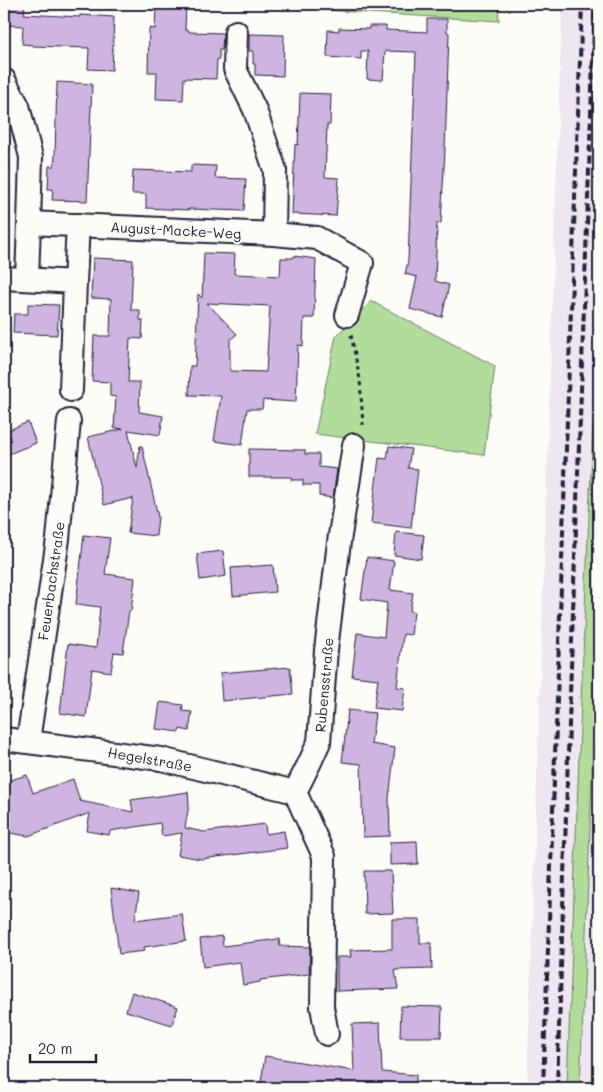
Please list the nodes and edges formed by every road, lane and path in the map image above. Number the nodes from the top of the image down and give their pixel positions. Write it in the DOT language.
graph roads {
  1 [pos="236,32"];
  2 [pos="4,80"];
  3 [pos="29,223"];
  4 [pos="78,226"];
  5 [pos="274,234"];
  6 [pos="4,278"];
  7 [pos="27,279"];
  8 [pos="75,282"];
  9 [pos="347,315"];
  10 [pos="72,390"];
  11 [pos="69,421"];
  12 [pos="354,445"];
  13 [pos="4,739"];
  14 [pos="28,741"];
  15 [pos="294,792"];
  16 [pos="327,1034"];
  1 -- 5 [label="street"];
  2 -- 3 [label="street"];
  3 -- 4 [label="street, August-Macke-Weg"];
  3 -- 7 [label="street"];
  4 -- 5 [label="street, August-Macke-Weg"];
  4 -- 8 [label="street"];
  5 -- 9 [label="street, August-Macke-Weg"];
  6 -- 7 [label="street"];
  7 -- 8 [label="street"];
  8 -- 10 [label="street"];
  9 -- 12 [label="path"];
  11 -- 14 [label="street, Feuerbachstraße"];
  12 -- 15 [label="street, Rubensstraße"];
  13 -- 14 [label="street, Hegelstraße"];
  14 -- 15 [label="street, Hegelstraße"];
  15 -- 16 [label="street"];
}
